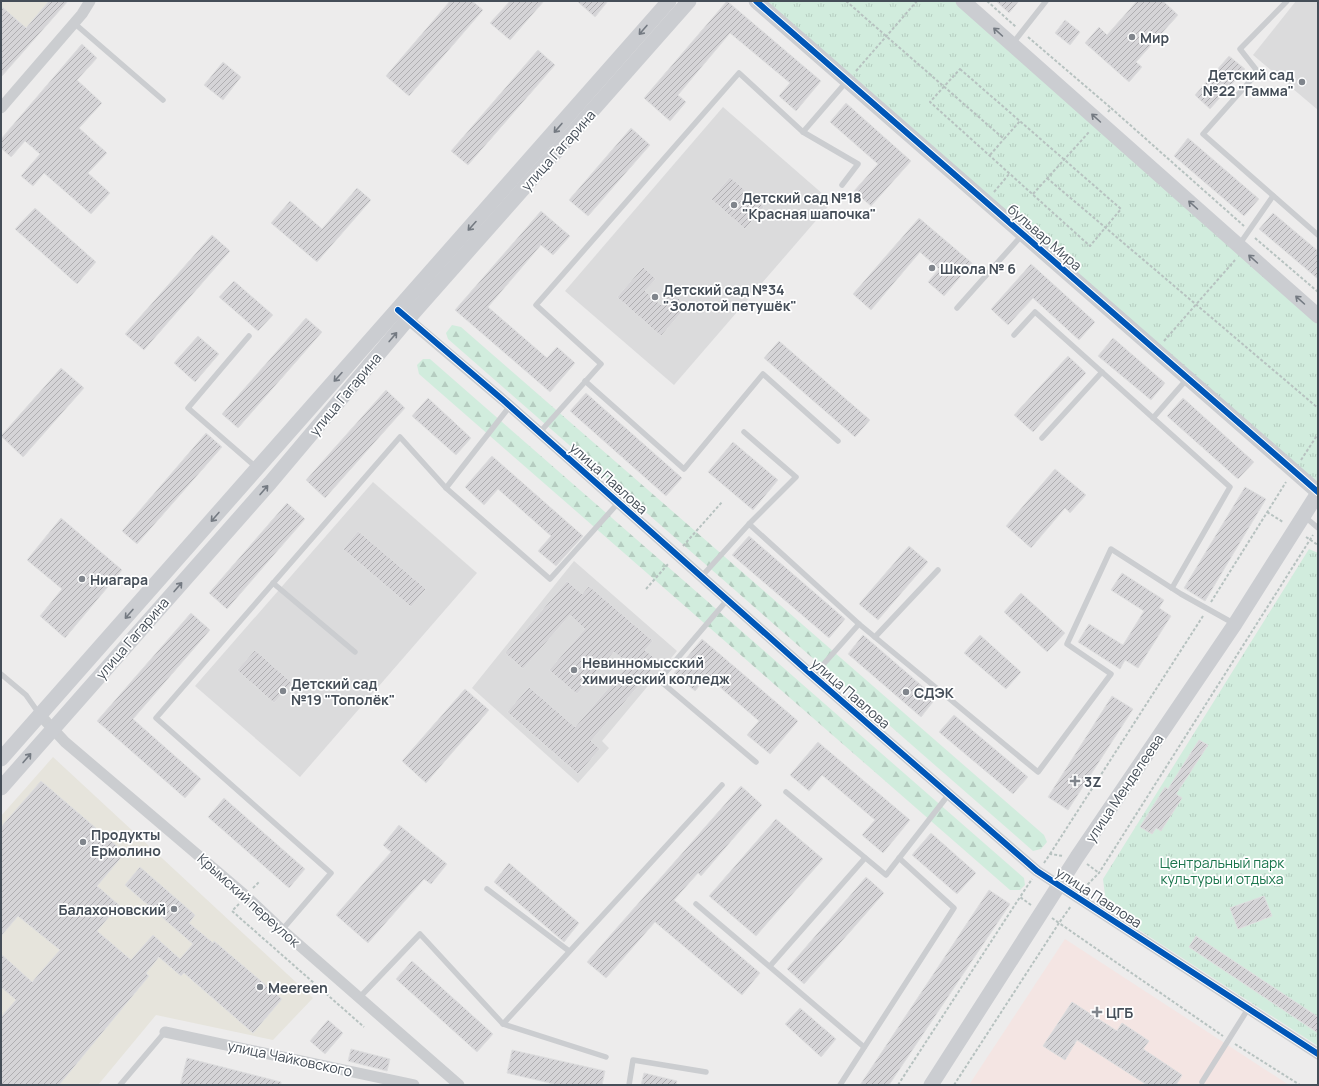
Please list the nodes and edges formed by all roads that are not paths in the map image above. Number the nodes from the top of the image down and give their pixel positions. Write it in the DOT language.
graph roads {
  1 [pos="90,1"];
  2 [pos="669,1"];
  3 [pos="689,1"];
  4 [pos="756,1"];
  5 [pos="963,1"];
  6 [pos="1046,1"];
  7 [pos="1287,1"];
  8 [pos="74,23"];
  9 [pos="1012,44"];
  10 [pos="848,81"];
  11 [pos="163,100"];
  12 [pos="1,108"];
  13 [pos="803,132"];
  14 [pos="842,185"];
  15 [pos="1273,196"];
  16 [pos="1023,234"];
  17 [pos="1318,235"];
  18 [pos="1241,248"];
  19 [pos="957,308"];
  20 [pos="403,315"];
  21 [pos="1318,316"];
  22 [pos="1014,335"];
  23 [pos="249,336"];
  24 [pos="1102,372"];
  25 [pos="1188,378"];
  26 [pos="585,381"];
  27 [pos="510,406"];
  28 [pos="1153,418"];
  29 [pos="540,432"];
  30 [pos="744,432"];
  31 [pos="1042,438"];
  32 [pos="838,441"];
  33 [pos="257,468"];
  34 [pos="446,488"];
  35 [pos="1318,492"];
  36 [pos="619,502"];
  37 [pos="1304,516"];
  38 [pos="749,524"];
  39 [pos="1318,528"];
  40 [pos="938,570"];
  41 [pos="702,576"];
  42 [pos="273,583"];
  43 [pos="1172,588"];
  44 [pos="728,599"];
  45 [pos="859,624"];
  46 [pos="1235,624"];
  47 [pos="875,637"];
  48 [pos="355,652"];
  49 [pos="1,674"];
  50 [pos="813,676"];
  51 [pos="40,715"];
  52 [pos="52,729"];
  53 [pos="1,759"];
  54 [pos="756,762"];
  55 [pos="722,785"];
  56 [pos="1,788"];
  57 [pos="786,792"];
  58 [pos="949,794"];
  59 [pos="865,858"];
  60 [pos="899,858"];
  61 [pos="1059,884"];
  62 [pos="487,889"];
  63 [pos="696,904"];
  64 [pos="282,930"];
  65 [pos="569,951"];
  66 [pos="770,966"];
  67 [pos="359,998"];
  68 [pos="1248,1009"];
  69 [pos="502,1024"];
  70 [pos="165,1032"];
  71 [pos="864,1047"];
  72 [pos="1318,1054"];
  73 [pos="606,1057"];
  74 [pos="706,1072"];
  75 [pos="1202,1082"];
  76 [pos="120,1085"];
  77 [pos="414,1085"];
  78 [pos="460,1085"];
  79 [pos="629,1085"];
  80 [pos="840,1085"];
  81 [pos="931,1085"];
  1 -- 8 [label="street"];
  2 -- 20 [label="main road, улица Гагарина, one-way"];
  3 -- 20 [label="main road, улица Гагарина"];
  4 -- 10 [label="main road, бульвар Мира"];
  9 -- 5 [label="main road, one-way"];
  6 -- 9 [label="lane"];
  7 -- 15 [label="lane"];
  8 -- 11 [label="lane"];
  8 -- 12 [label="street"];
  18 -- 9 [label="main road, one-way"];
  10 -- 13 [label="lane"];
  10 -- 16 [label="main road, бульвар Мира"];
  13 -- 14 [label="lane"];
  13 -- 26 [label="lane"];
  15 -- 17 [label="lane"];
  15 -- 18 [label="lane"];
  16 -- 19 [label="lane"];
  16 -- 25 [label="main road, бульвар Мира"];
  21 -- 18 [label="main road, one-way"];
  20 -- 27 [label="street, улица Павлова"];
  20 -- 33 [label="main road, улица Гагарина, one-way"];
  52 -- 20 [label="main road, улица Гагарина, one-way"];
  22 -- 24 [label="lane"];
  23 -- 33 [label="lane"];
  24 -- 28 [label="lane"];
  24 -- 31 [label="lane"];
  25 -- 28 [label="lane"];
  25 -- 35 [label="main road, бульвар Мира"];
  26 -- 29 [label="lane"];
  26 -- 32 [label="lane"];
  27 -- 29 [label="street, улица Павлова"];
  27 -- 34 [label="lane"];
  28 -- 43 [label="lane"];
  29 -- 36 [label="street, улица Павлова"];
  30 -- 38 [label="lane"];
  33 -- 51 [label="main road, улица Гагарина, one-way"];
  34 -- 36 [label="lane"];
  34 -- 42 [label="lane"];
  35 -- 37 [label="main road, улица Менделеева"];
  36 -- 41 [label="street, улица Павлова"];
  37 -- 39 [label="lane"];
  37 -- 46 [label="main road, улица Менделеева"];
  38 -- 41 [label="lane"];
  38 -- 45 [label="lane"];
  40 -- 47 [label="lane"];
  41 -- 44 [label="street, улица Павлова"];
  42 -- 48 [label="lane"];
  42 -- 64 [label="lane"];
  43 -- 46 [label="lane"];
  43 -- 47 [label="lane"];
  44 -- 50 [label="street, улица Павлова"];
  44 -- 54 [label="lane"];
  45 -- 47 [label="lane"];
  45 -- 50 [label="lane"];
  46 -- 61 [label="main road, улица Менделеева"];
  49 -- 51 [label="lane"];
  50 -- 58 [label="street, улица Павлова"];
  51 -- 52 [label="street, Крымский переулок"];
  51 -- 53 [label="main road, улица Гагарина"];
  56 -- 52 [label="main road, улица Гагарина, one-way"];
  52 -- 64 [label="street, Крымский переулок"];
  55 -- 65 [label="lane"];
  57 -- 59 [label="lane"];
  58 -- 60 [label="lane"];
  58 -- 61 [label="street, улица Павлова"];
  59 -- 60 [label="lane"];
  59 -- 66 [label="lane"];
  60 -- 71 [label="lane"];
  61 -- 68 [label="street, улица Павлова"];
  61 -- 81 [label="main road, улица Менделеева"];
  62 -- 65 [label="lane"];
  63 -- 66 [label="lane"];
  64 -- 67 [label="street, Крымский переулок"];
  65 -- 69 [label="lane"];
  66 -- 71 [label="lane"];
  67 -- 69 [label="lane"];
  67 -- 78 [label="street, Крымский переулок"];
  68 -- 72 [label="street, улица Павлова"];
  68 -- 75 [label="lane"];
  69 -- 73 [label="lane"];
  70 -- 76 [label="lane"];
  70 -- 77 [label="street, улица Чайковского"];
  71 -- 80 [label="lane"];
  74 -- 79 [label="lane"];
}
